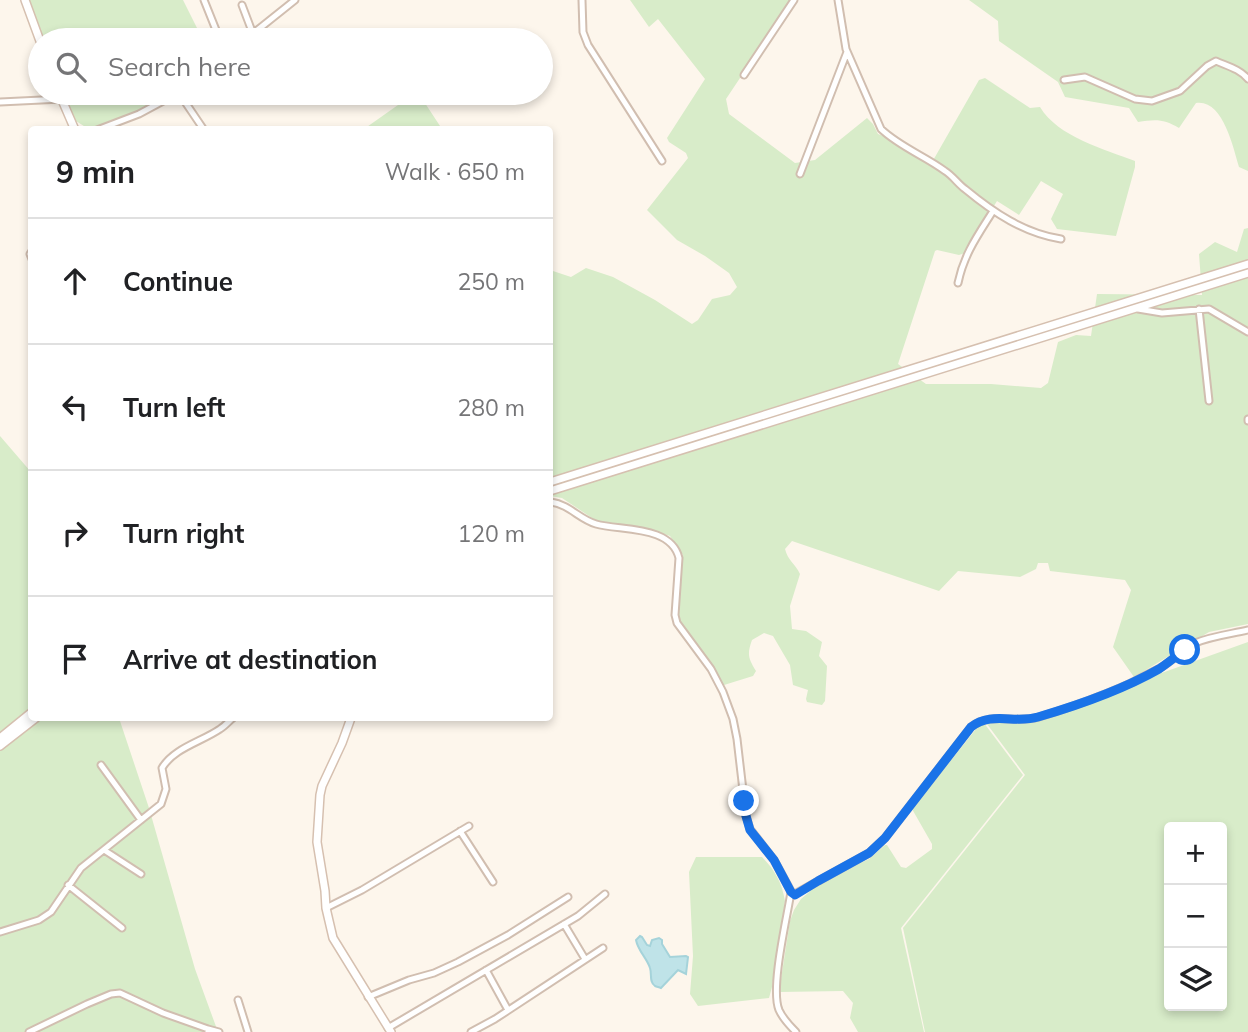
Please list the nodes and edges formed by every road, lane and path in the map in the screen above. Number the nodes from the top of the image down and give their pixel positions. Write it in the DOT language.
graph roads {
  1 [pos="25,0"];
  2 [pos="204,0"];
  3 [pos="295,0"];
  4 [pos="582,0"];
  5 [pos="794,0"];
  6 [pos="838,0"];
  7 [pos="242,5"];
  8 [pos="36,28"];
  9 [pos="215,28"];
  10 [pos="251,28"];
  11 [pos="260,28"];
  12 [pos="847,52"];
  13 [pos="744,75"];
  14 [pos="1248,79"];
  15 [pos="1064,80"];
  16 [pos="28,99"];
  17 [pos="0,102"];
  18 [pos="65,105"];
  19 [pos="156,105"];
  20 [pos="186,105"];
  21 [pos="73,126"];
  22 [pos="108,126"];
  23 [pos="201,126"];
  24 [pos="662,161"];
  25 [pos="800,174"];
  26 [pos="993,211"];
  27 [pos="1061,239"];
  28 [pos="1248,264"];
  29 [pos="1248,272"];
  30 [pos="958,283"];
  31 [pos="1135,308"];
  32 [pos="1199,309"];
  33 [pos="1248,332"];
  34 [pos="1209,401"];
  35 [pos="553,481"];
  36 [pos="553,490"];
  37 [pos="553,502"];
  38 [pos="1248,630"];
  39 [pos="28,715"];
  40 [pos="32,721"];
  41 [pos="229,721"];
  42 [pos="350,721"];
  43 [pos="0,738"];
  44 [pos="0,746"];
  45 [pos="101,765"];
  46 [pos="141,820"];
  47 [pos="469,827"];
  48 [pos="460,831"];
  49 [pos="104,850"];
  50 [pos="141,874"];
  51 [pos="493,881"];
  52 [pos="68,885"];
  53 [pos="791,892"];
  54 [pos="605,894"];
  55 [pos="568,897"];
  56 [pos="326,908"];
  57 [pos="564,924"];
  58 [pos="122,928"];
  59 [pos="0,932"];
  60 [pos="603,948"];
  61 [pos="585,959"];
  62 [pos="486,970"];
  63 [pos="368,997"];
  64 [pos="238,1000"];
  65 [pos="508,1010"];
  66 [pos="390,1030"];
  67 [pos="208,1031"];
  68 [pos="29,1032"];
  69 [pos="219,1032"];
  70 [pos="248,1032"];
  71 [pos="471,1032"];
  72 [pos="796,1032"];
  1 -- 8 [label="main road"];
  2 -- 9 [label="street"];
  3 -- 11 [label="street"];
  4 -- 24 [label="street"];
  5 -- 13 [label="street"];
  6 -- 12 [label="street"];
  7 -- 10 [label="street"];
  12 -- 25 [label="street"];
  12 -- 26 [label="street"];
  14 -- 15 [label="street"];
  16 -- 17 [label="street"];
  18 -- 21 [label="main road"];
  19 -- 22 [label="street"];
  20 -- 23 [label="street"];
  26 -- 27 [label="street"];
  26 -- 30 [label="street"];
  28 -- 35 [label="main road"];
  29 -- 31 [label="main road"];
  31 -- 32 [label="street"];
  31 -- 36 [label="main road"];
  32 -- 33 [label="street"];
  32 -- 34 [label="street"];
  37 -- 53 [label="street"];
  38 -- 53 [label="street"];
  39 -- 43 [label="main road"];
  40 -- 44 [label="main road"];
  41 -- 46 [label="street"];
  42 -- 56 [label="main road"];
  45 -- 46 [label="street"];
  46 -- 49 [label="street"];
  47 -- 48 [label="street"];
  48 -- 51 [label="street"];
  48 -- 56 [label="street"];
  49 -- 50 [label="street"];
  49 -- 52 [label="street"];
  52 -- 58 [label="street"];
  52 -- 59 [label="street"];
  53 -- 72 [label="street"];
  54 -- 57 [label="street"];
  55 -- 63 [label="street"];
  56 -- 63 [label="main road"];
  57 -- 61 [label="street"];
  57 -- 62 [label="street"];
  60 -- 61 [label="street"];
  61 -- 65 [label="street"];
  62 -- 65 [label="street"];
  62 -- 66 [label="street"];
  63 -- 66 [label="main road"];
  64 -- 70 [label="street"];
  65 -- 71 [label="street"];
  67 -- 68 [label="street"];
  67 -- 69 [label="street"];
}
